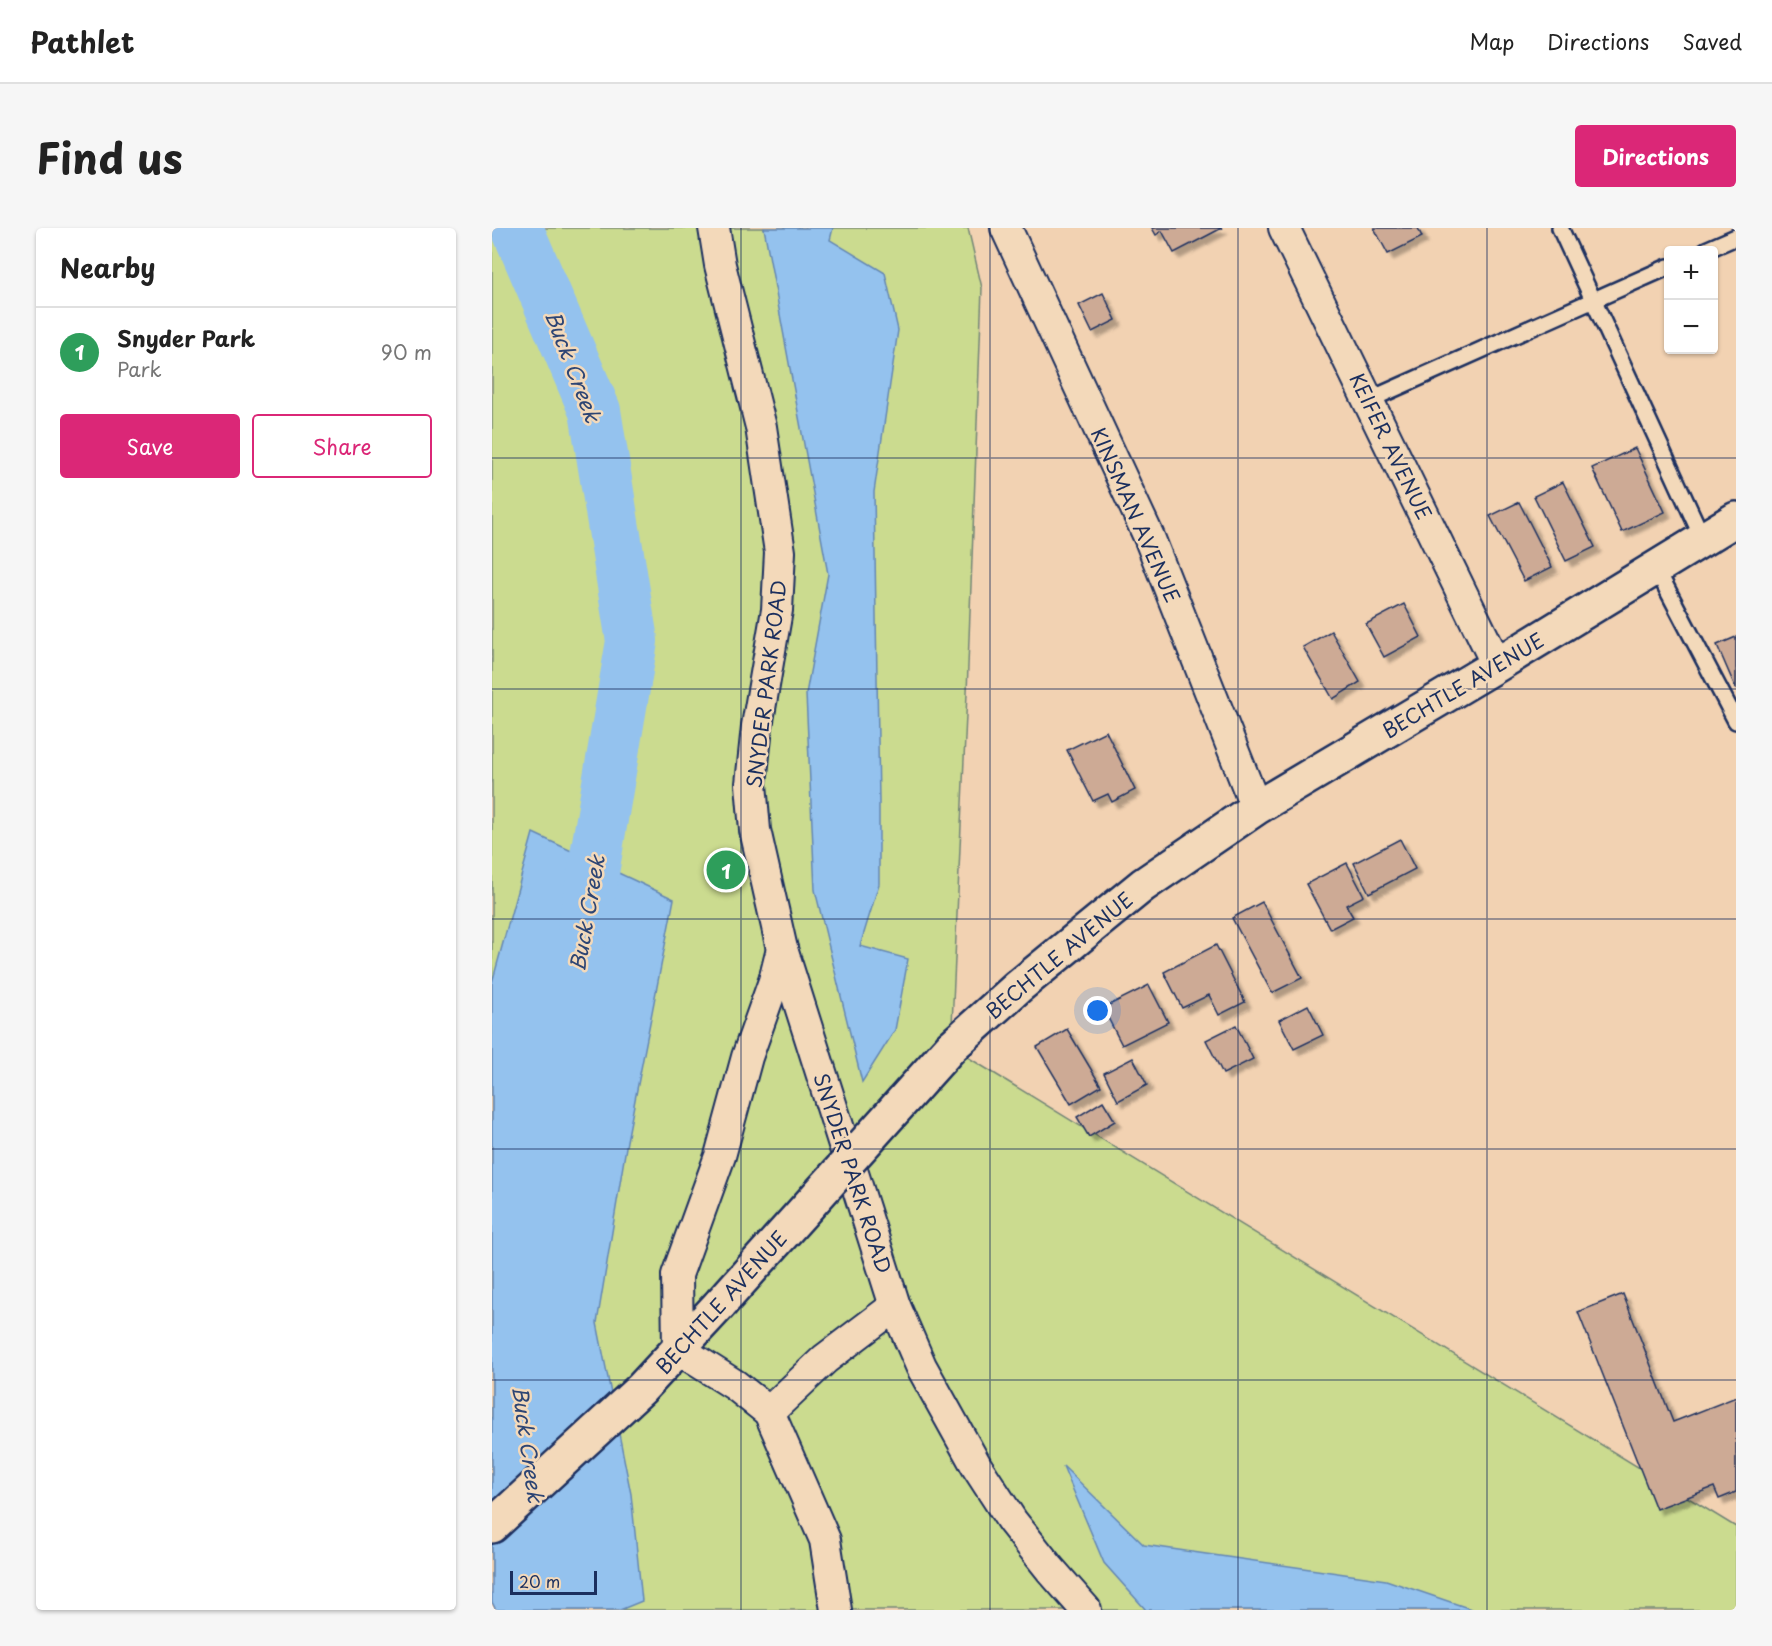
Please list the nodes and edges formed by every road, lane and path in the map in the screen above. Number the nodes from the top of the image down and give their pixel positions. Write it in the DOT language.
graph roads {
  1 [pos="697,228"];
  2 [pos="714,228"];
  3 [pos="1006,228"];
  4 [pos="1284,228"];
  5 [pos="1560,228"];
  6 [pos="1736,237"];
  7 [pos="1715,246"];
  8 [pos="720,265"];
  9 [pos="1664,269"];
  10 [pos="1593,300"];
  11 [pos="1369,400"];
  12 [pos="1736,519"];
  13 [pos="1703,539"];
  14 [pos="1656,568"];
  15 [pos="1497,665"];
  16 [pos="1736,721"];
  17 [pos="1256,808"];
  18 [pos="782,949"];
  19 [pos="895,1306"];
  20 [pos="678,1349"];
  21 [pos="770,1412"];
  22 [pos="492,1526"];
  23 [pos="836,1610"];
  24 [pos="1086,1610"];
  1 -- 8 [label="street, SNYDER PARK ROAD"];
  2 -- 8 [label="street, SNYDER PARK ROAD"];
  3 -- 17 [label="street, KINSMAN AVENUE"];
  4 -- 11 [label="street, KEIFER AVENUE"];
  5 -- 10 [label="lane"];
  6 -- 7 [label="lane"];
  8 -- 18 [label="street, SNYDER PARK ROAD"];
  9 -- 10 [label="lane"];
  10 -- 11 [label="lane"];
  10 -- 13 [label="lane"];
  11 -- 15 [label="street, KEIFER AVENUE"];
  12 -- 13 [label="main road, BECHTLE AVENUE"];
  13 -- 14 [label="main road, BECHTLE AVENUE"];
  14 -- 15 [label="main road, BECHTLE AVENUE"];
  14 -- 16 [label="lane"];
  15 -- 17 [label="main road, BECHTLE AVENUE"];
  17 -- 20 [label="main road, BECHTLE AVENUE, bridge"];
  18 -- 19 [label="street, SNYDER PARK ROAD"];
  18 -- 20 [label="street"];
  19 -- 21 [label="street"];
  19 -- 24 [label="street, SNYDER PARK ROAD"];
  20 -- 21 [label="street"];
  20 -- 22 [label="main road, BECHTLE AVENUE"];
  21 -- 23 [label="street"];
}
